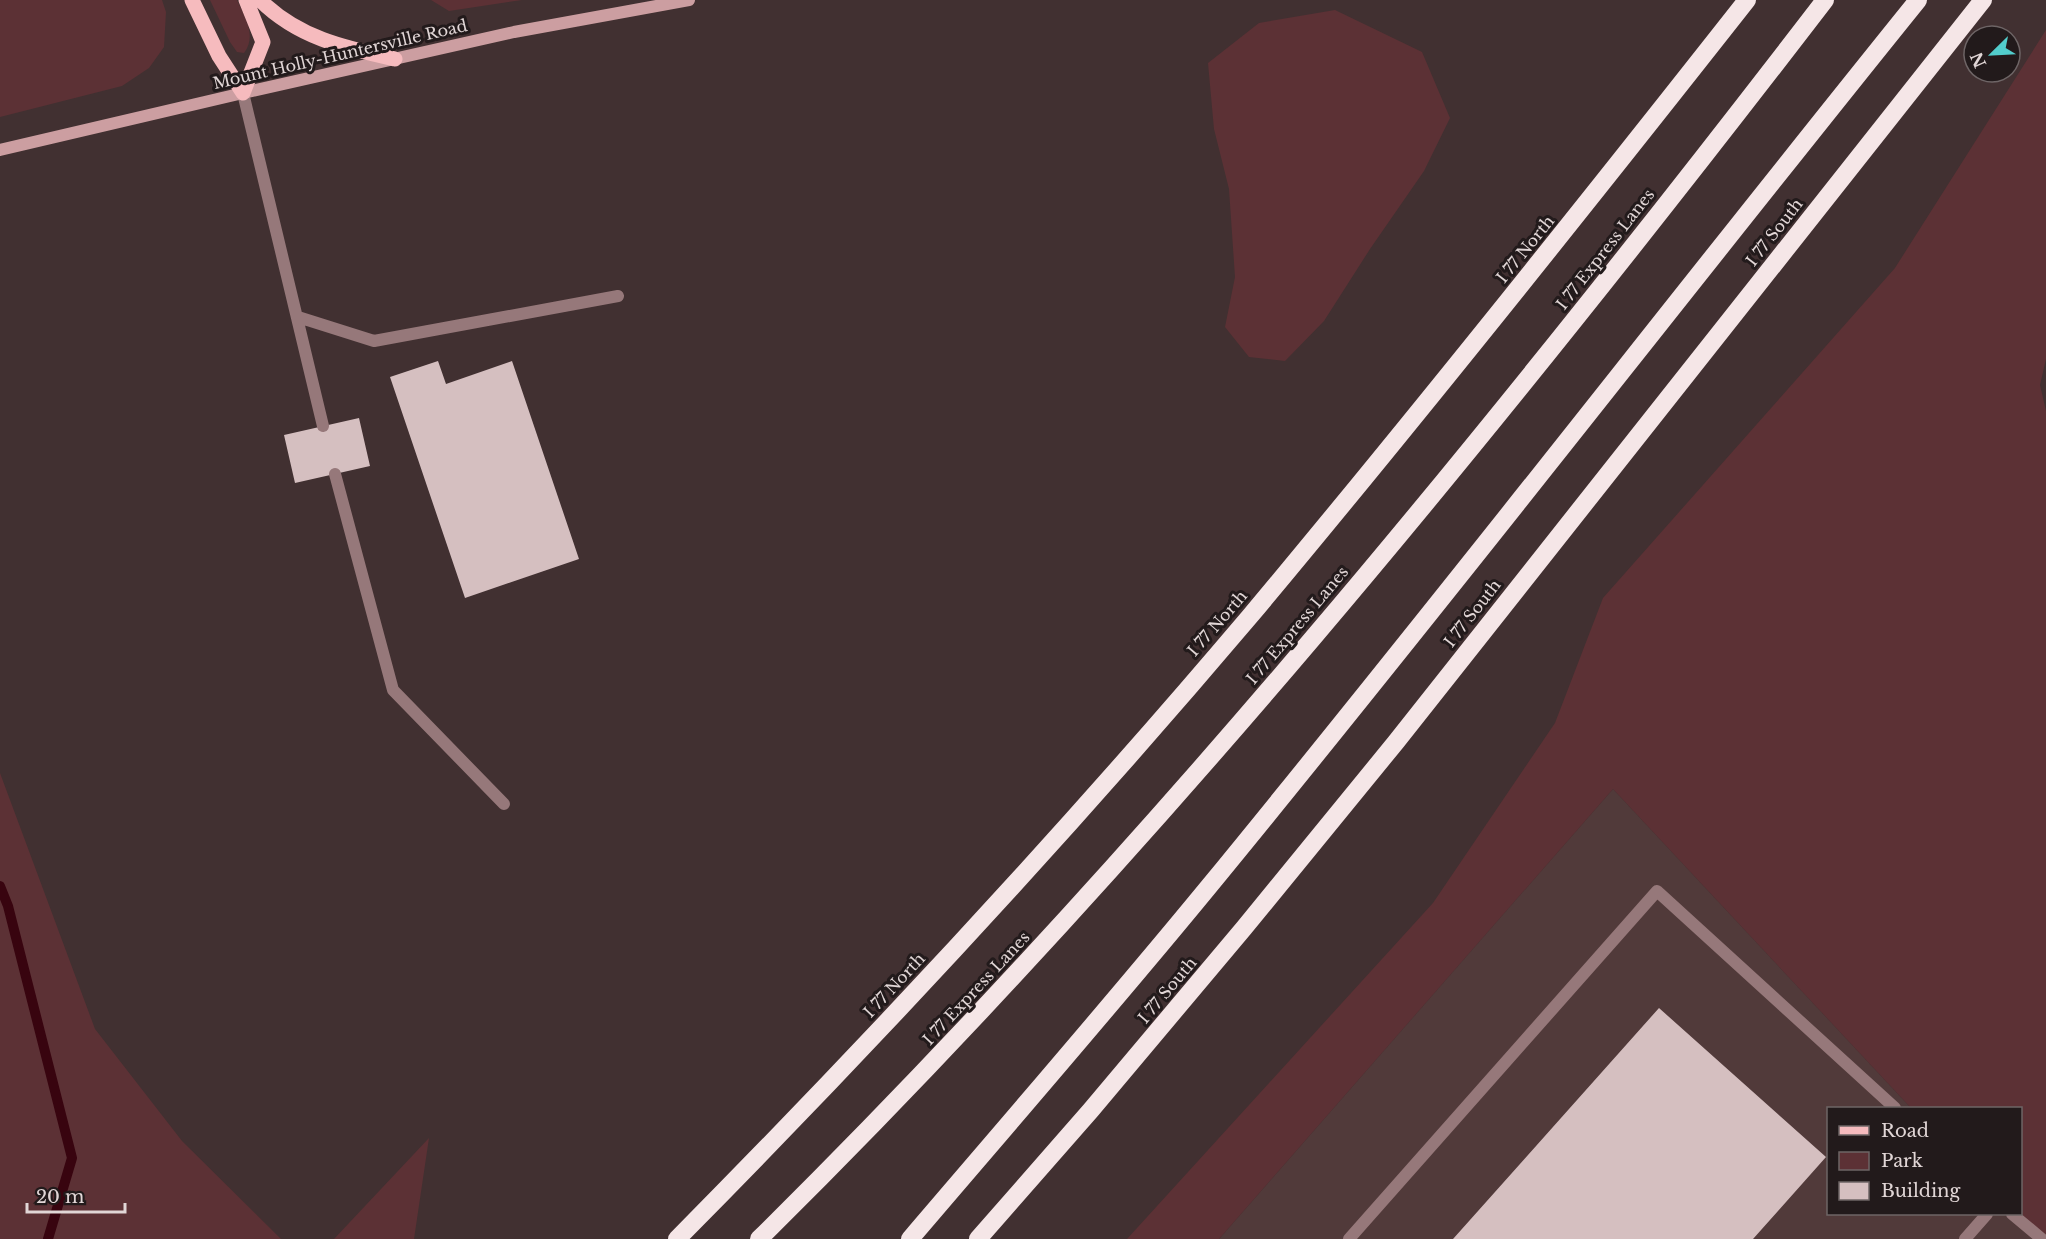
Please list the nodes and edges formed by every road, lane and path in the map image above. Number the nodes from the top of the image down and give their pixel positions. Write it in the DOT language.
graph roads {
  1 [pos="192,0"];
  2 [pos="246,0"];
  3 [pos="260,0"];
  4 [pos="689,0"];
  5 [pos="1748,0"];
  6 [pos="1825,0"];
  7 [pos="1918,0"];
  8 [pos="1983,0"];
  9 [pos="395,59"];
  10 [pos="243,93"];
  11 [pos="0,150"];
  12 [pos="618,296"];
  13 [pos="298,317"];
  14 [pos="323,426"];
  15 [pos="335,474"];
  16 [pos="504,804"];
  17 [pos="1894,1107"];
  18 [pos="1986,1215"];
  19 [pos="2013,1215"];
  20 [pos="677,1239"];
  21 [pos="759,1239"];
  22 [pos="910,1239"];
  23 [pos="978,1239"];
  24 [pos="1349,1239"];
  25 [pos="1965,1239"];
  26 [pos="2042,1239"];
  1 -- 10 [label="main road"];
  2 -- 10 [label="main road"];
  3 -- 9 [label="main road"];
  4 -- 9 [label="main road, Mount Holly-Huntersville Road"];
  5 -- 20 [label="highway, I 77 North"];
  6 -- 21 [label="highway, I 77 Express Lanes"];
  7 -- 22 [label="highway"];
  8 -- 23 [label="highway, I 77 South"];
  9 -- 10 [label="main road, Mount Holly-Huntersville Road"];
  10 -- 11 [label="main road, Mount Holly-Huntersville Road"];
  10 -- 13 [label="lane"];
  12 -- 13 [label="lane"];
  13 -- 14 [label="lane"];
  15 -- 16 [label="lane"];
  17 -- 24 [label="lane"];
  18 -- 25 [label="lane"];
  19 -- 26 [label="lane"];
}
